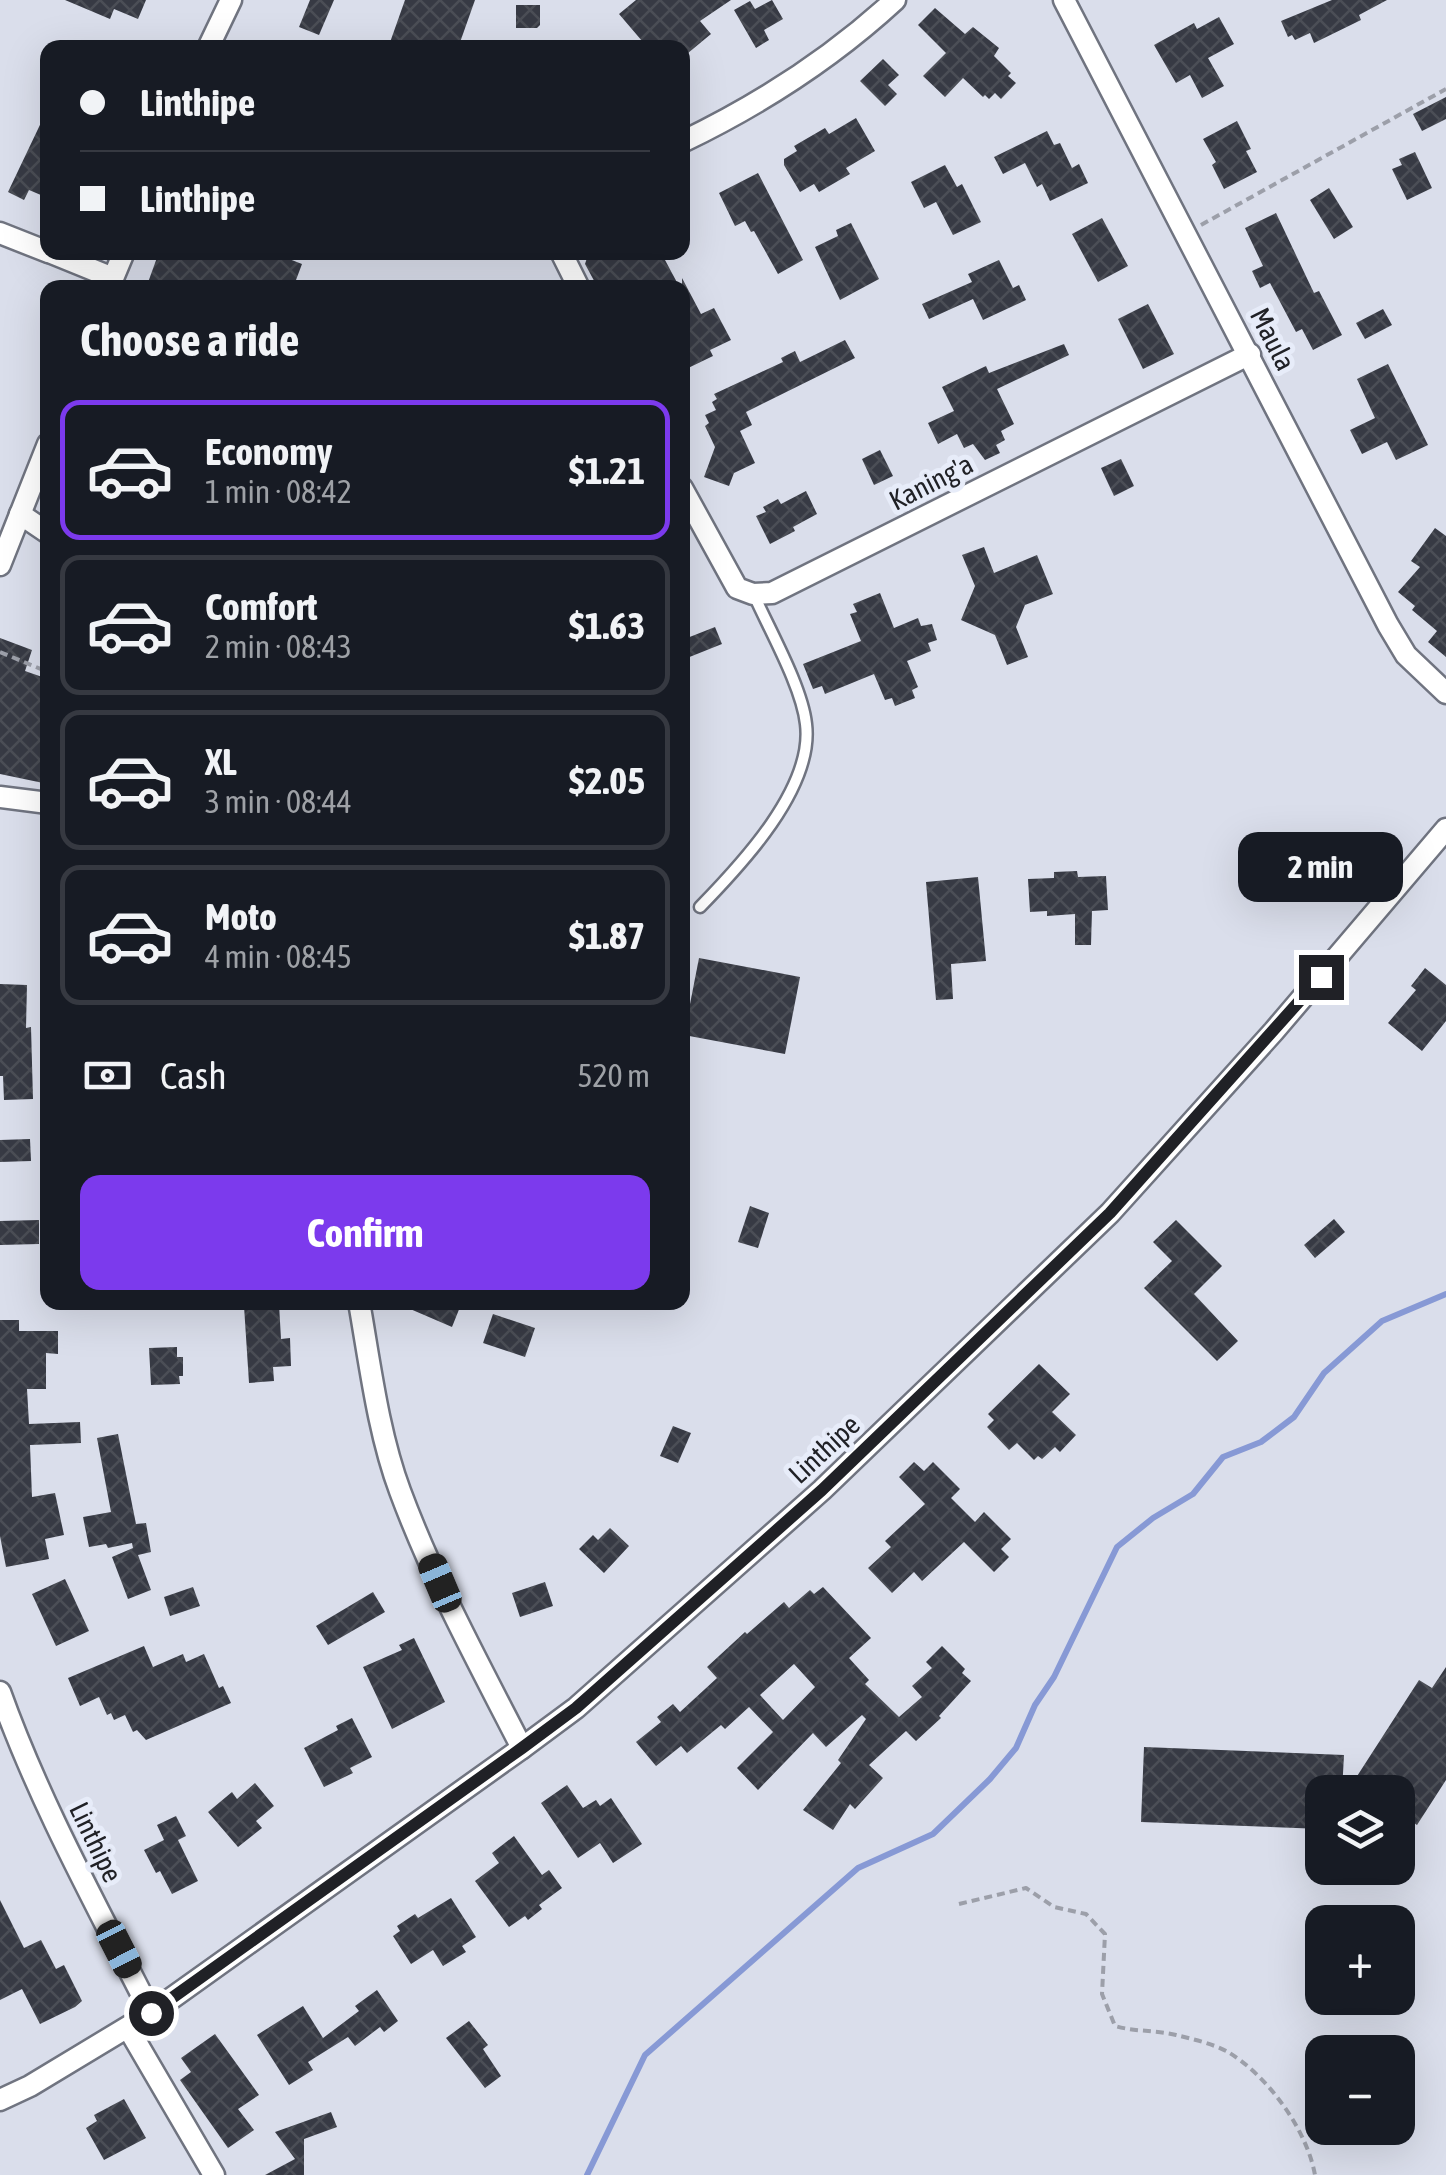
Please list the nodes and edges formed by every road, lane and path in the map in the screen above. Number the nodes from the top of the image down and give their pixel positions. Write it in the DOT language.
graph roads {
  1 [pos="230,0"];
  2 [pos="896,0"];
  3 [pos="1064,0"];
  4 [pos="212,40"];
  5 [pos="1446,89"];
  6 [pos="690,138"];
  7 [pos="0,233"];
  8 [pos="1186,233"];
  9 [pos="40,249"];
  10 [pos="64,260"];
  11 [pos="105,280"];
  12 [pos="1250,354"];
  13 [pos="40,464"];
  14 [pos="690,503"];
  15 [pos="20,514"];
  16 [pos="40,528"];
  17 [pos="0,565"];
  18 [pos="753,594"];
  19 [pos="0,652"];
  20 [pos="40,669"];
  21 [pos="1446,693"];
  22 [pos="0,797"];
  23 [pos="40,802"];
  24 [pos="1446,829"];
  25 [pos="700,907"];
  26 [pos="360,1310"];
  27 [pos="0,1692"];
  28 [pos="522,1748"];
  29 [pos="958,1904"];
  30 [pos="151,2013"];
  31 [pos="128,2028"];
  32 [pos="0,2100"];
  33 [pos="214,2175"];
  34 [pos="1316,2175"];
  1 -- 4 [label="street"];
  2 -- 6 [label="street"];
  3 -- 8 [label="street, Maula"];
  5 -- 8 [label="path"];
  7 -- 9 [label="street"];
  8 -- 12 [label="street, Maula"];
  10 -- 11 [label="street"];
  12 -- 18 [label="street, Kaning'a"];
  12 -- 21 [label="street, Maula"];
  13 -- 15 [label="street"];
  14 -- 18 [label="street"];
  15 -- 16 [label="street"];
  15 -- 17 [label="street"];
  18 -- 25 [label="lane"];
  19 -- 20 [label="path"];
  22 -- 23 [label="street"];
  24 -- 28 [label="street, Linthipe"];
  26 -- 28 [label="street"];
  27 -- 30 [label="street, Linthipe"];
  28 -- 30 [label="street, Linthipe"];
  29 -- 34 [label="path"];
  30 -- 31 [label="street, Linthipe"];
  31 -- 32 [label="street, Linthipe"];
  31 -- 33 [label="street"];
}
